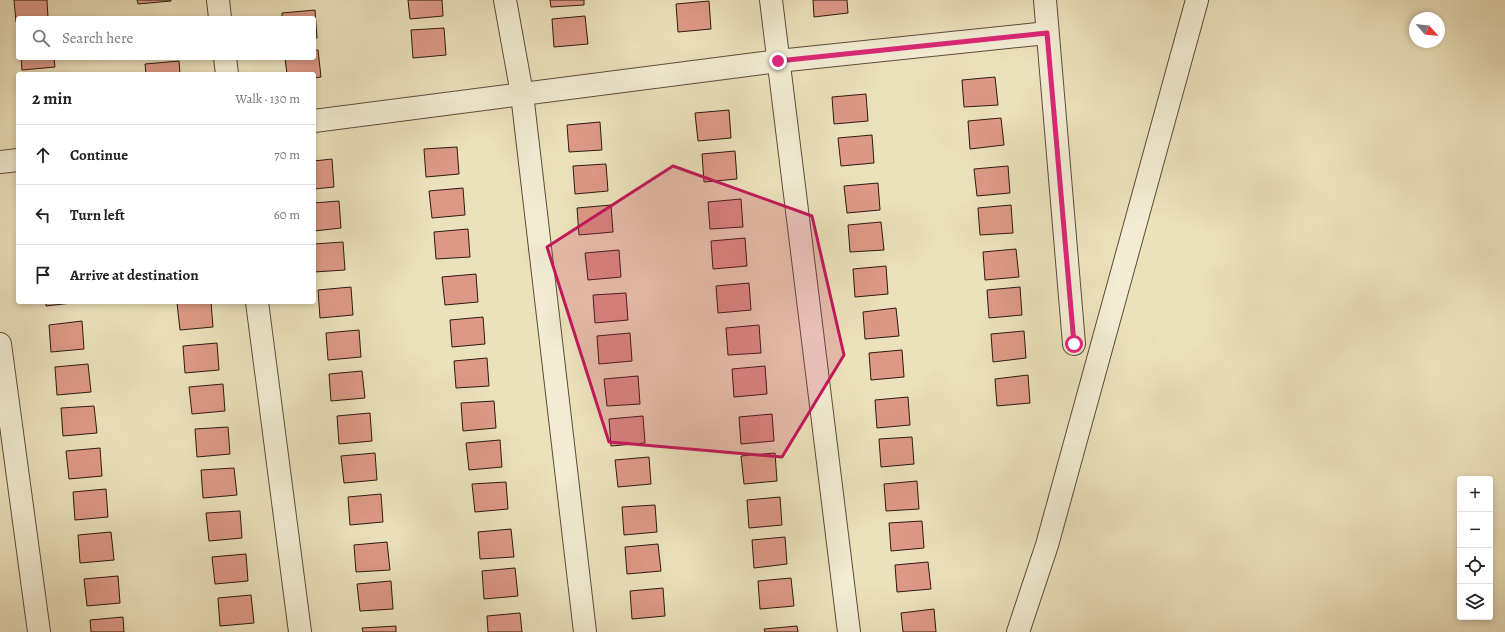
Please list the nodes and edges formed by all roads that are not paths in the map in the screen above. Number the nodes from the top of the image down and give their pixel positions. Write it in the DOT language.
graph roads {
  1 [pos="218,0"];
  2 [pos="505,0"];
  3 [pos="771,0"];
  4 [pos="1045,0"];
  5 [pos="1197,0"];
  6 [pos="220,16"];
  7 [pos="1047,33"];
  8 [pos="225,60"];
  9 [pos="778,61"];
  10 [pos="227,72"];
  11 [pos="522,94"];
  12 [pos="316,121"];
  13 [pos="16,160"];
  14 [pos="0,162"];
  15 [pos="257,304"];
  16 [pos="0,344"];
  17 [pos="1074,344"];
  18 [pos="39,632"];
  19 [pos="300,632"];
  20 [pos="585,632"];
  21 [pos="848,632"];
  22 [pos="1018,632"];
  1 -- 6 [label="street"];
  2 -- 11 [label="street"];
  3 -- 9 [label="street"];
  4 -- 7 [label="street"];
  5 -- 22 [label="street"];
  7 -- 9 [label="street"];
  7 -- 17 [label="street"];
  8 -- 10 [label="street"];
  9 -- 11 [label="street"];
  9 -- 21 [label="street"];
  11 -- 12 [label="street"];
  11 -- 20 [label="street"];
  13 -- 14 [label="street"];
  15 -- 19 [label="street"];
  16 -- 18 [label="street"];
}
